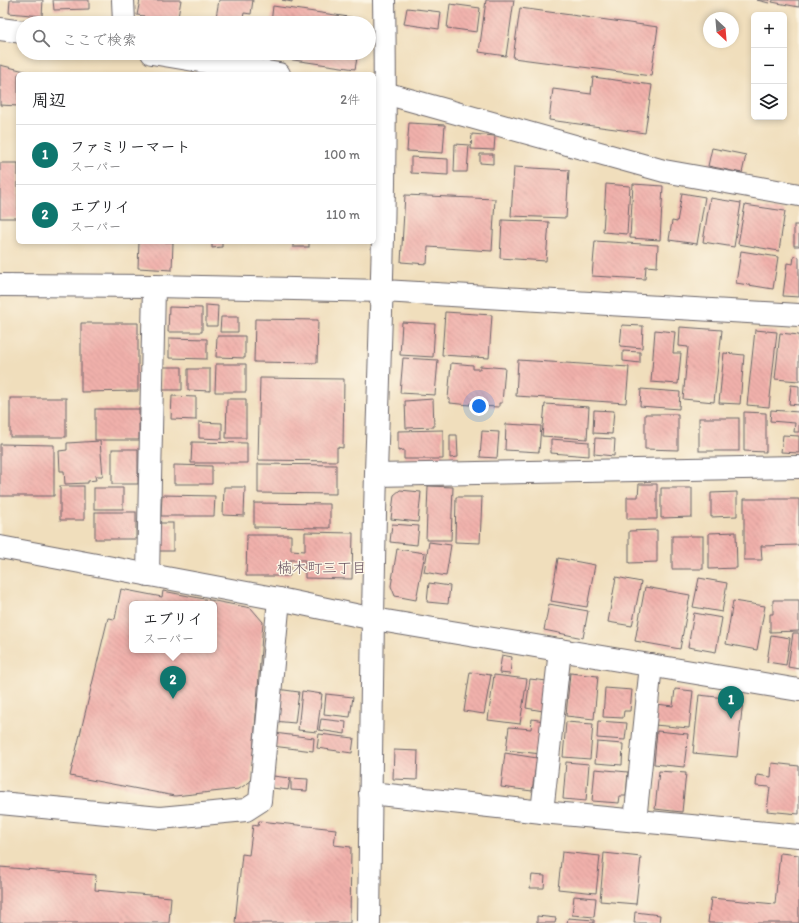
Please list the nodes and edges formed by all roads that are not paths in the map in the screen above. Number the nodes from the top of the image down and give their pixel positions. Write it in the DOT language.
graph roads {
  1 [pos="122,0"];
  2 [pos="384,0"];
  3 [pos="123,16"];
  4 [pos="0,29"];
  5 [pos="16,31"];
  6 [pos="194,60"];
  7 [pos="267,72"];
  8 [pos="380,91"];
  9 [pos="799,195"];
  10 [pos="0,285"];
  11 [pos="154,286"];
  12 [pos="383,291"];
  13 [pos="799,315"];
  14 [pos="799,467"];
  15 [pos="376,475"];
  16 [pos="0,548"];
  17 [pos="148,575"];
  18 [pos="279,599"];
  19 [pos="374,619"];
  20 [pos="560,650"];
  21 [pos="651,665"];
  22 [pos="799,690"];
  23 [pos="370,793"];
  24 [pos="0,803"];
  25 [pos="542,812"];
  26 [pos="635,821"];
  27 [pos="799,836"];
  28 [pos="369,923"];
  1 -- 3 [label="street"];
  2 -- 8 [label="street"];
  4 -- 5 [label="street"];
  6 -- 7 [label="street"];
  8 -- 9 [label="street"];
  8 -- 12 [label="street"];
  10 -- 11 [label="street"];
  11 -- 12 [label="street"];
  11 -- 17 [label="street"];
  12 -- 13 [label="street"];
  12 -- 15 [label="street"];
  14 -- 15 [label="street"];
  15 -- 19 [label="street"];
  16 -- 17 [label="street"];
  17 -- 18 [label="street"];
  18 -- 19 [label="street"];
  18 -- 24 [label="street"];
  19 -- 20 [label="street"];
  19 -- 23 [label="street"];
  20 -- 21 [label="street"];
  20 -- 25 [label="street"];
  21 -- 22 [label="street"];
  21 -- 26 [label="street"];
  23 -- 25 [label="street"];
  23 -- 28 [label="street"];
  25 -- 26 [label="street"];
  26 -- 27 [label="street"];
}
